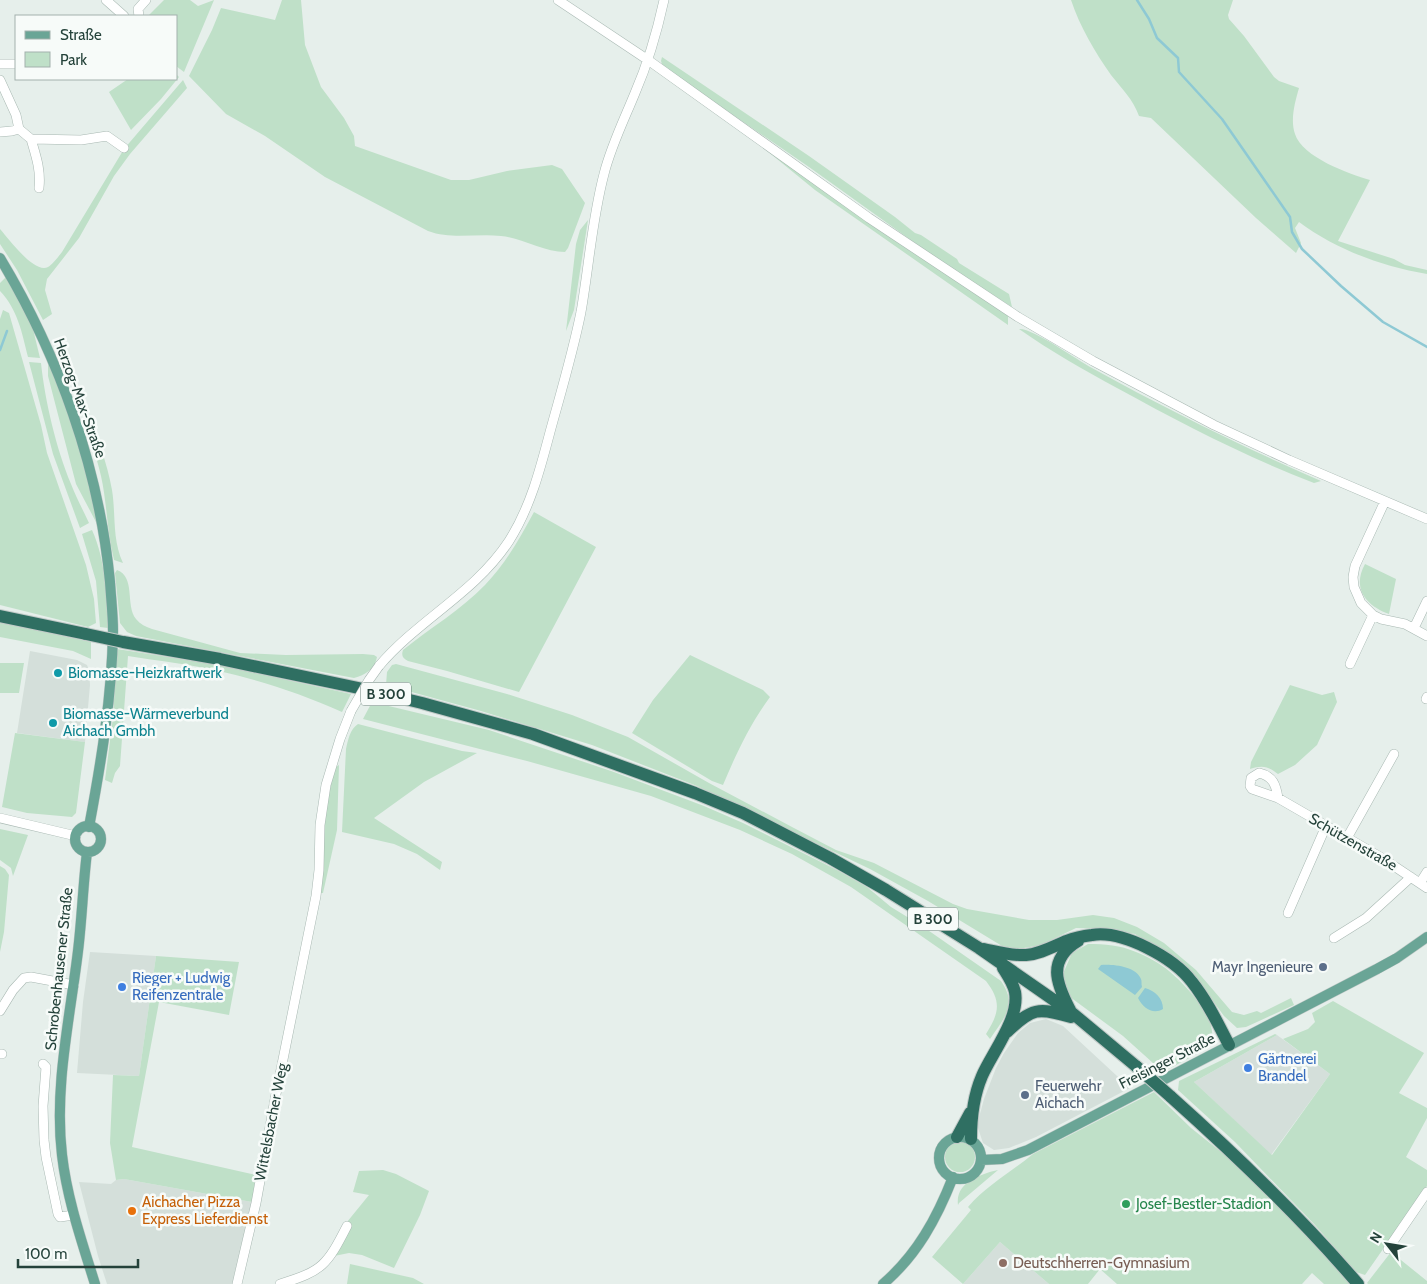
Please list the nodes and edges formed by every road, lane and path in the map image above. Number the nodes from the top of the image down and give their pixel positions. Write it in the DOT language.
graph roads {
  1 [pos="106,0"];
  2 [pos="146,0"];
  3 [pos="558,0"];
  4 [pos="664,0"];
  5 [pos="138,13"];
  6 [pos="123,15"];
  7 [pos="125,15"];
  8 [pos="648,60"];
  9 [pos="0,64"];
  10 [pos="15,64"];
  11 [pos="0,80"];
  12 [pos="19,129"];
  13 [pos="0,132"];
  14 [pos="31,139"];
  15 [pos="124,148"];
  16 [pos="39,188"];
  17 [pos="0,258"];
  18 [pos="1386,501"];
  19 [pos="1427,518"];
  20 [pos="1427,601"];
  21 [pos="1373,615"];
  22 [pos="0,616"];
  23 [pos="1414,628"];
  24 [pos="1427,636"];
  25 [pos="1350,664"];
  26 [pos="1394,754"];
  27 [pos="1278,798"];
  28 [pos="0,818"];
  29 [pos="1326,826"];
  30 [pos="89,827"];
  31 [pos="76,836"];
  32 [pos="1347,838"];
  33 [pos="87,852"];
  34 [pos="1427,872"];
  35 [pos="1411,877"];
  36 [pos="1424,886"];
  37 [pos="1288,913"];
  38 [pos="1086,936"];
  39 [pos="1427,937"];
  40 [pos="1334,938"];
  41 [pos="979,948"];
  42 [pos="997,960"];
  43 [pos="74,985"];
  44 [pos="0,1011"];
  45 [pos="1076,1016"];
  46 [pos="1003,1035"];
  47 [pos="1229,1045"];
  48 [pos="43,1064"];
  49 [pos="44,1088"];
  50 [pos="61,1089"];
  51 [pos="971,1110"];
  52 [pos="957,1137"];
  53 [pos="971,1139"];
  54 [pos="981,1160"];
  55 [pos="953,1177"];
  56 [pos="1427,1192"];
  57 [pos="74,1215"];
  58 [pos="347,1226"];
  59 [pos="1388,1249"];
  60 [pos="1354,1279"];
  61 [pos="92,1283"];
  62 [pos="238,1284"];
  63 [pos="280,1284"];
  64 [pos="883,1284"];
  1 -- 6 [label="street"];
  2 -- 5 [label="street"];
  3 -- 8 [label="street"];
  4 -- 8 [label="street, Wittelsbacher Weg"];
  5 -- 7 [label="street"];
  8 -- 18 [label="street"];
  8 -- 62 [label="street, Wittelsbacher Weg, bridge"];
  9 -- 10 [label="street"];
  11 -- 12 [label="street"];
  12 -- 13 [label="street"];
  12 -- 14 [label="street"];
  14 -- 15 [label="street"];
  14 -- 16 [label="street"];
  17 -- 30 [label="main road, Herzog-Max-Straße"];
  18 -- 19 [label="street"];
  18 -- 21 [label="street"];
  20 -- 23 [label="street"];
  21 -- 23 [label="street"];
  21 -- 25 [label="street"];
  22 -- 41 [label="highway, B 300, bridge"];
  23 -- 24 [label="street"];
  26 -- 32 [label="street"];
  27 -- 29 [label="street, Schützenstraße"];
  28 -- 31 [label="street"];
  29 -- 32 [label="street, Schützenstraße"];
  29 -- 37 [label="street"];
  30 -- 31 [label="main road"];
  30 -- 33 [label="main road"];
  31 -- 33 [label="main road"];
  32 -- 35 [label="street, Schützenstraße"];
  33 -- 43 [label="main road, Schrobenhausener Straße"];
  34 -- 36 [label="street"];
  35 -- 36 [label="street, Schützenstraße"];
  35 -- 40 [label="street"];
  38 -- 41 [label="highway"];
  38 -- 45 [label="highway"];
  38 -- 47 [label="highway"];
  39 -- 47 [label="main road, Freisinger Straße"];
  41 -- 42 [label="highway, B 300"];
  42 -- 45 [label="highway, B 300"];
  42 -- 46 [label="highway"];
  43 -- 44 [label="street"];
  43 -- 50 [label="main road, Schrobenhausener Straße"];
  45 -- 46 [label="highway"];
  45 -- 60 [label="highway, B 300, bridge"];
  46 -- 51 [label="highway"];
  47 -- 54 [label="main road, Freisinger Straße"];
  48 -- 49 [label="street, Schrobenhausener Straße"];
  49 -- 50 [label="street"];
  49 -- 57 [label="street, Schrobenhausener Straße"];
  50 -- 57 [label="main road, Schrobenhausener Straße"];
  51 -- 52 [label="highway"];
  51 -- 53 [label="highway"];
  52 -- 53 [label="main road"];
  52 -- 55 [label="main road"];
  53 -- 54 [label="main road"];
  54 -- 55 [label="main road"];
  55 -- 64 [label="main road"];
  56 -- 59 [label="street"];
  57 -- 61 [label="main road, Schrobenhausener Straße"];
  58 -- 63 [label="street"];
}
